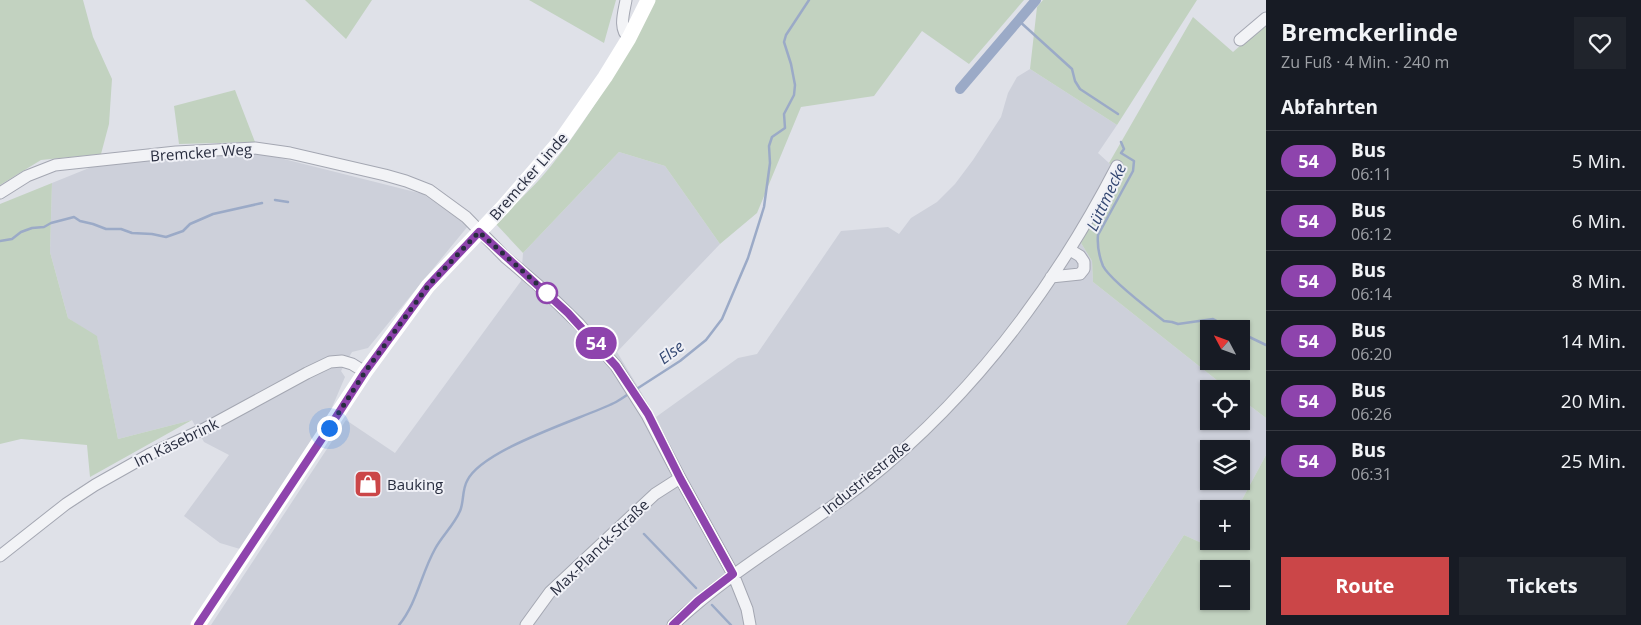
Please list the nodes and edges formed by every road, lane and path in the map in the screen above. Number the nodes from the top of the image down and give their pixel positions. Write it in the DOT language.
graph roads {
  1 [pos="626,0"];
  2 [pos="648,0"];
  3 [pos="1266,18"];
  4 [pos="629,38"];
  5 [pos="1240,40"];
  6 [pos="1117,166"];
  7 [pos="0,193"];
  8 [pos="479,232"];
  9 [pos="1070,250"];
  10 [pos="1052,277"];
  11 [pos="365,372"];
  12 [pos="680,478"];
  13 [pos="0,556"];
  14 [pos="733,574"];
  15 [pos="198,625"];
  16 [pos="526,625"];
  17 [pos="673,625"];
  18 [pos="750,625"];
  1 -- 4 [label="street"];
  2 -- 4 [label="main road, Bremcker Linde"];
  3 -- 5 [label="street"];
  4 -- 8 [label="main road, Bremcker Linde"];
  6 -- 9 [label="street, Industriestraße"];
  7 -- 8 [label="street, Bremcker Weg"];
  8 -- 11 [label="main road, Bremcker Linde"];
  8 -- 12 [label="street, Bremcker Weg"];
  9 -- 10 [label="street, Industriestraße"];
  9 -- 10 [label="street"];
  10 -- 14 [label="street, Industriestraße"];
  11 -- 13 [label="street, Im Käsebrink"];
  11 -- 15 [label="main road, Bremcker Linde"];
  12 -- 14 [label="street, Bremcker Weg"];
  12 -- 16 [label="street, Max-Planck-Straße"];
  14 -- 17 [label="street, Industriestraße"];
  14 -- 18 [label="street, Bremcker Weg"];
}
